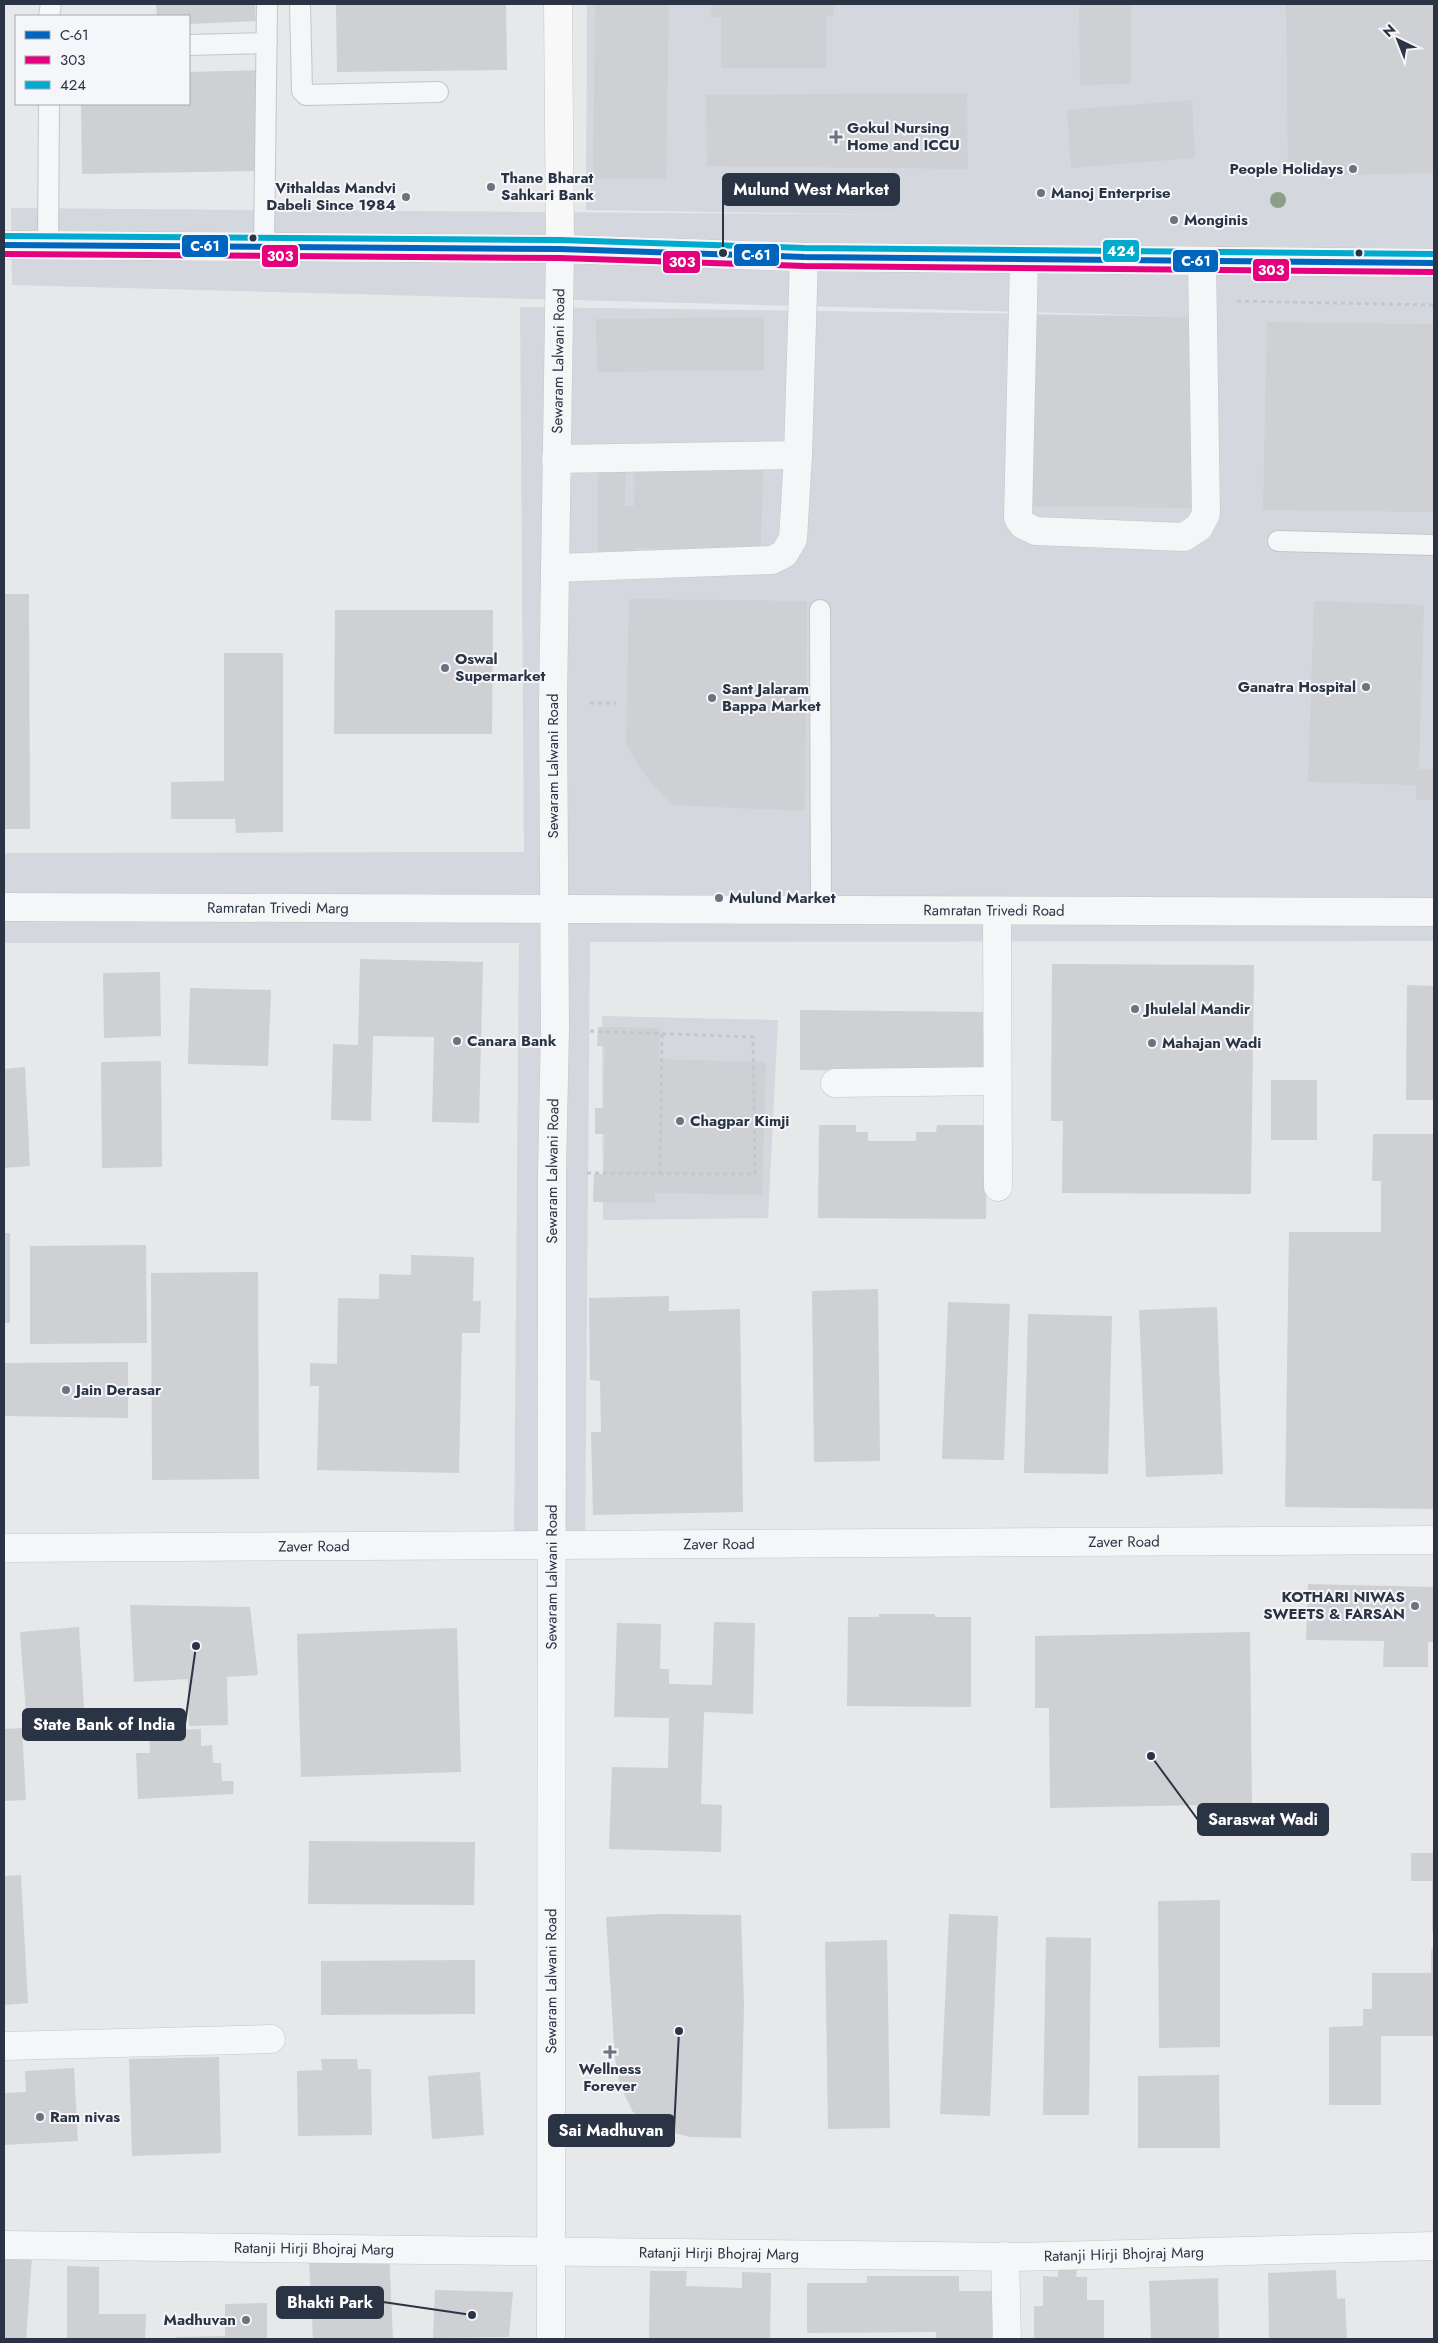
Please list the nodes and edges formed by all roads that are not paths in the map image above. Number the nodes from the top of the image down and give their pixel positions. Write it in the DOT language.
graph roads {
  1 [pos="267,4"];
  2 [pos="300,4"];
  3 [pos="558,4"];
  4 [pos="266,43"];
  5 [pos="190,45"];
  6 [pos="438,92"];
  7 [pos="49,105"];
  8 [pos="4,245"];
  9 [pos="48,246"];
  10 [pos="264,247"];
  11 [pos="560,249"];
  12 [pos="804,257"];
  13 [pos="1024,260"];
  14 [pos="1202,261"];
  15 [pos="1434,263"];
  16 [pos="798,455"];
  17 [pos="556,459"];
  18 [pos="1278,541"];
  19 [pos="1434,545"];
  20 [pos="555,568"];
  21 [pos="820,610"];
  22 [pos="4,907"];
  23 [pos="553,909"];
  24 [pos="821,910"];
  25 [pos="997,911"];
  26 [pos="1434,912"];
  27 [pos="998,1081"];
  28 [pos="835,1083"];
  29 [pos="998,1187"];
  30 [pos="1434,1540"];
  31 [pos="551,1544"];
  32 [pos="4,1548"];
  33 [pos="271,2039"];
  34 [pos="4,2046"];
  35 [pos="4,2245"];
  36 [pos="1434,2246"];
  37 [pos="551,2251"];
  38 [pos="1005,2256"];
  39 [pos="551,2339"];
  40 [pos="1007,2339"];
  1 -- 4 [label="lane"];
  2 -- 6 [label="lane"];
  3 -- 11 [label="main road, Sewaram Lalwani Road"];
  4 -- 5 [label="lane"];
  4 -- 10 [label="lane"];
  7 -- 9 [label="lane"];
  8 -- 9 [label="main road"];
  9 -- 10 [label="main road"];
  10 -- 11 [label="main road"];
  11 -- 12 [label="street"];
  11 -- 17 [label="street, Sewaram Lalwani Road"];
  12 -- 13 [label="street"];
  12 -- 16 [label="street"];
  13 -- 14 [label="street"];
  13 -- 14 [label="street"];
  14 -- 15 [label="street"];
  16 -- 17 [label="street"];
  16 -- 20 [label="street"];
  17 -- 20 [label="street, Sewaram Lalwani Road"];
  18 -- 19 [label="lane"];
  20 -- 23 [label="street, Sewaram Lalwani Road"];
  21 -- 24 [label="lane"];
  22 -- 23 [label="street, Ramratan Trivedi Marg"];
  23 -- 24 [label="street, Ramratan Trivedi Road"];
  23 -- 31 [label="street, Sewaram Lalwani Road"];
  24 -- 25 [label="street, Ramratan Trivedi Road"];
  25 -- 26 [label="street, Ramratan Trivedi Road"];
  25 -- 27 [label="street"];
  27 -- 28 [label="street"];
  27 -- 29 [label="street"];
  30 -- 31 [label="street, Zaver Road"];
  31 -- 32 [label="street, Zaver Road"];
  31 -- 37 [label="street, Sewaram Lalwani Road"];
  33 -- 34 [label="street"];
  35 -- 37 [label="street, Ratanji Hirji Bhojraj Marg"];
  36 -- 38 [label="street, Ratanji Hirji Bhojraj Marg"];
  37 -- 38 [label="street, Ratanji Hirji Bhojraj Marg"];
  37 -- 39 [label="street, Sewaram Lalwani Road"];
  38 -- 40 [label="street"];
}
